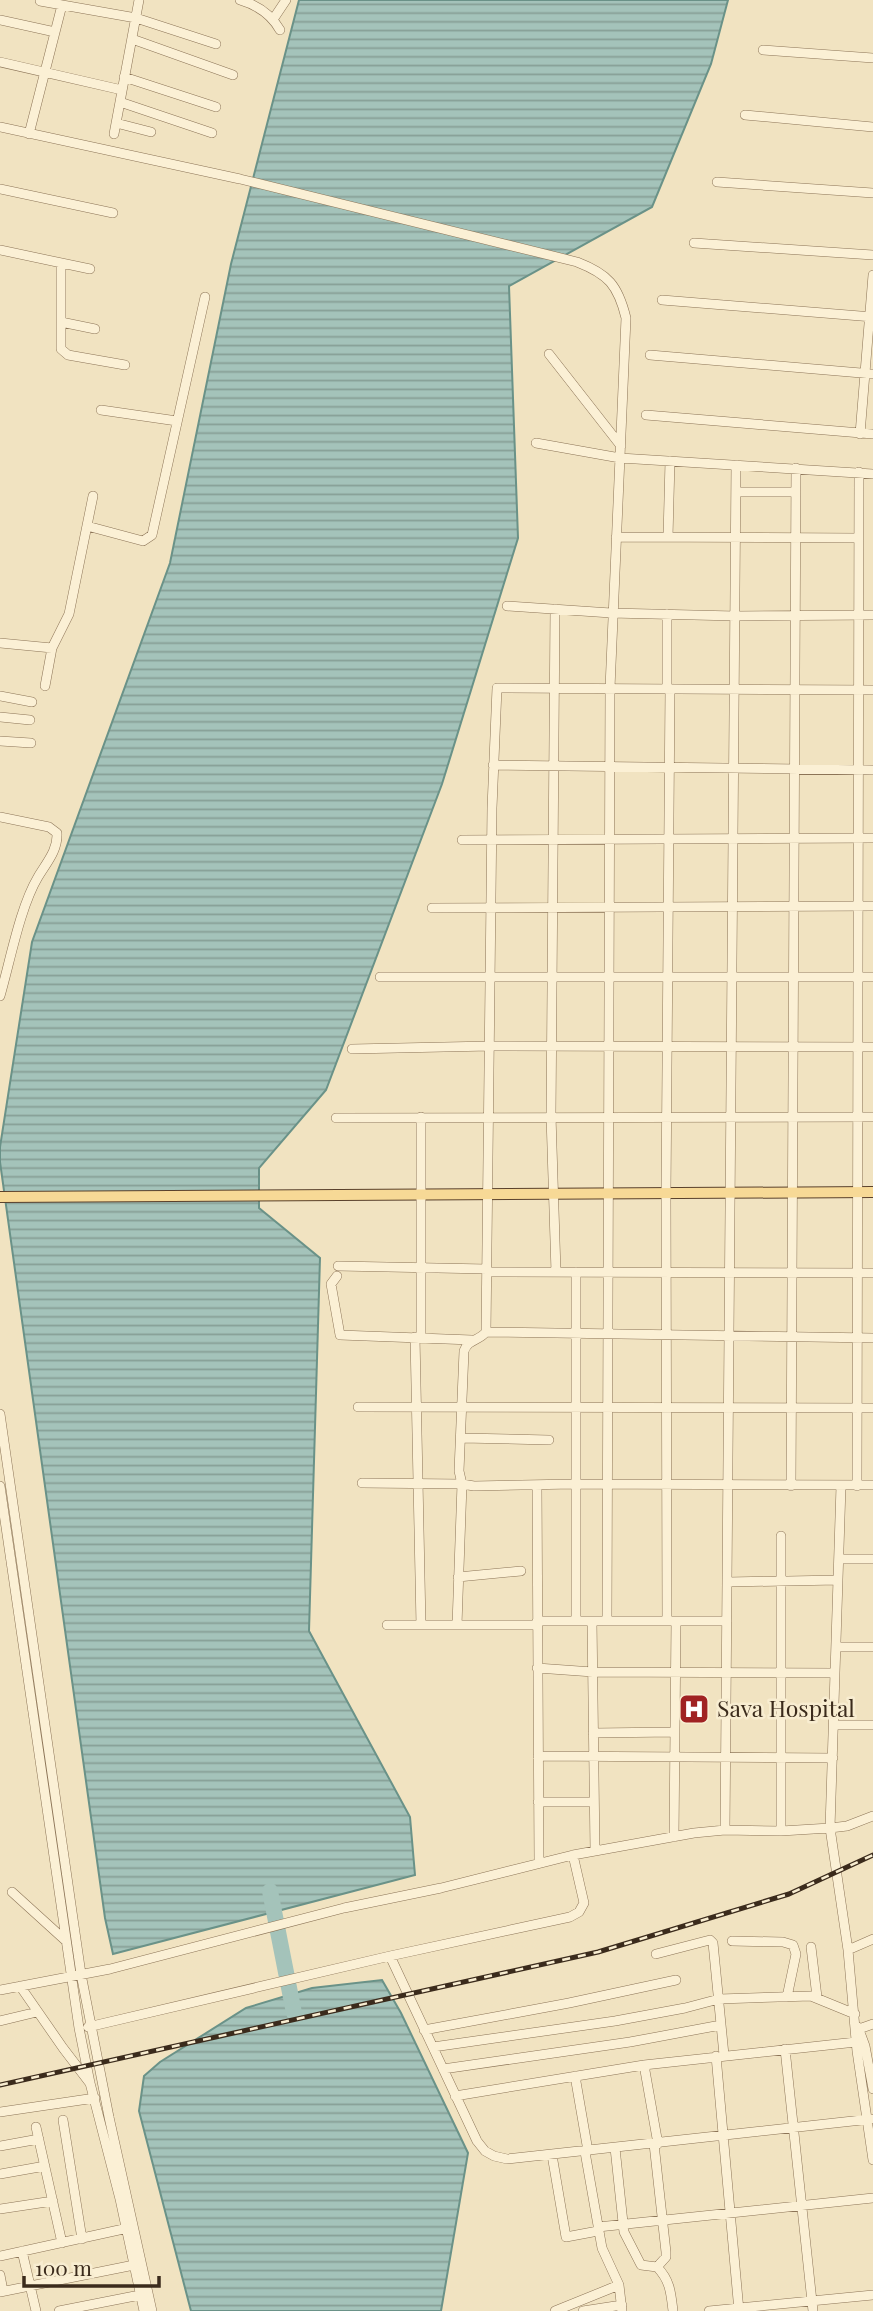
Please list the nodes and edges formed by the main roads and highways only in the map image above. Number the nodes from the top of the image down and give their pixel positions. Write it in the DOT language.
graph roads {
  1 [pos="873,1192"];
  2 [pos="0,1197"];
  1 -- 2 [label="main road"];
}
